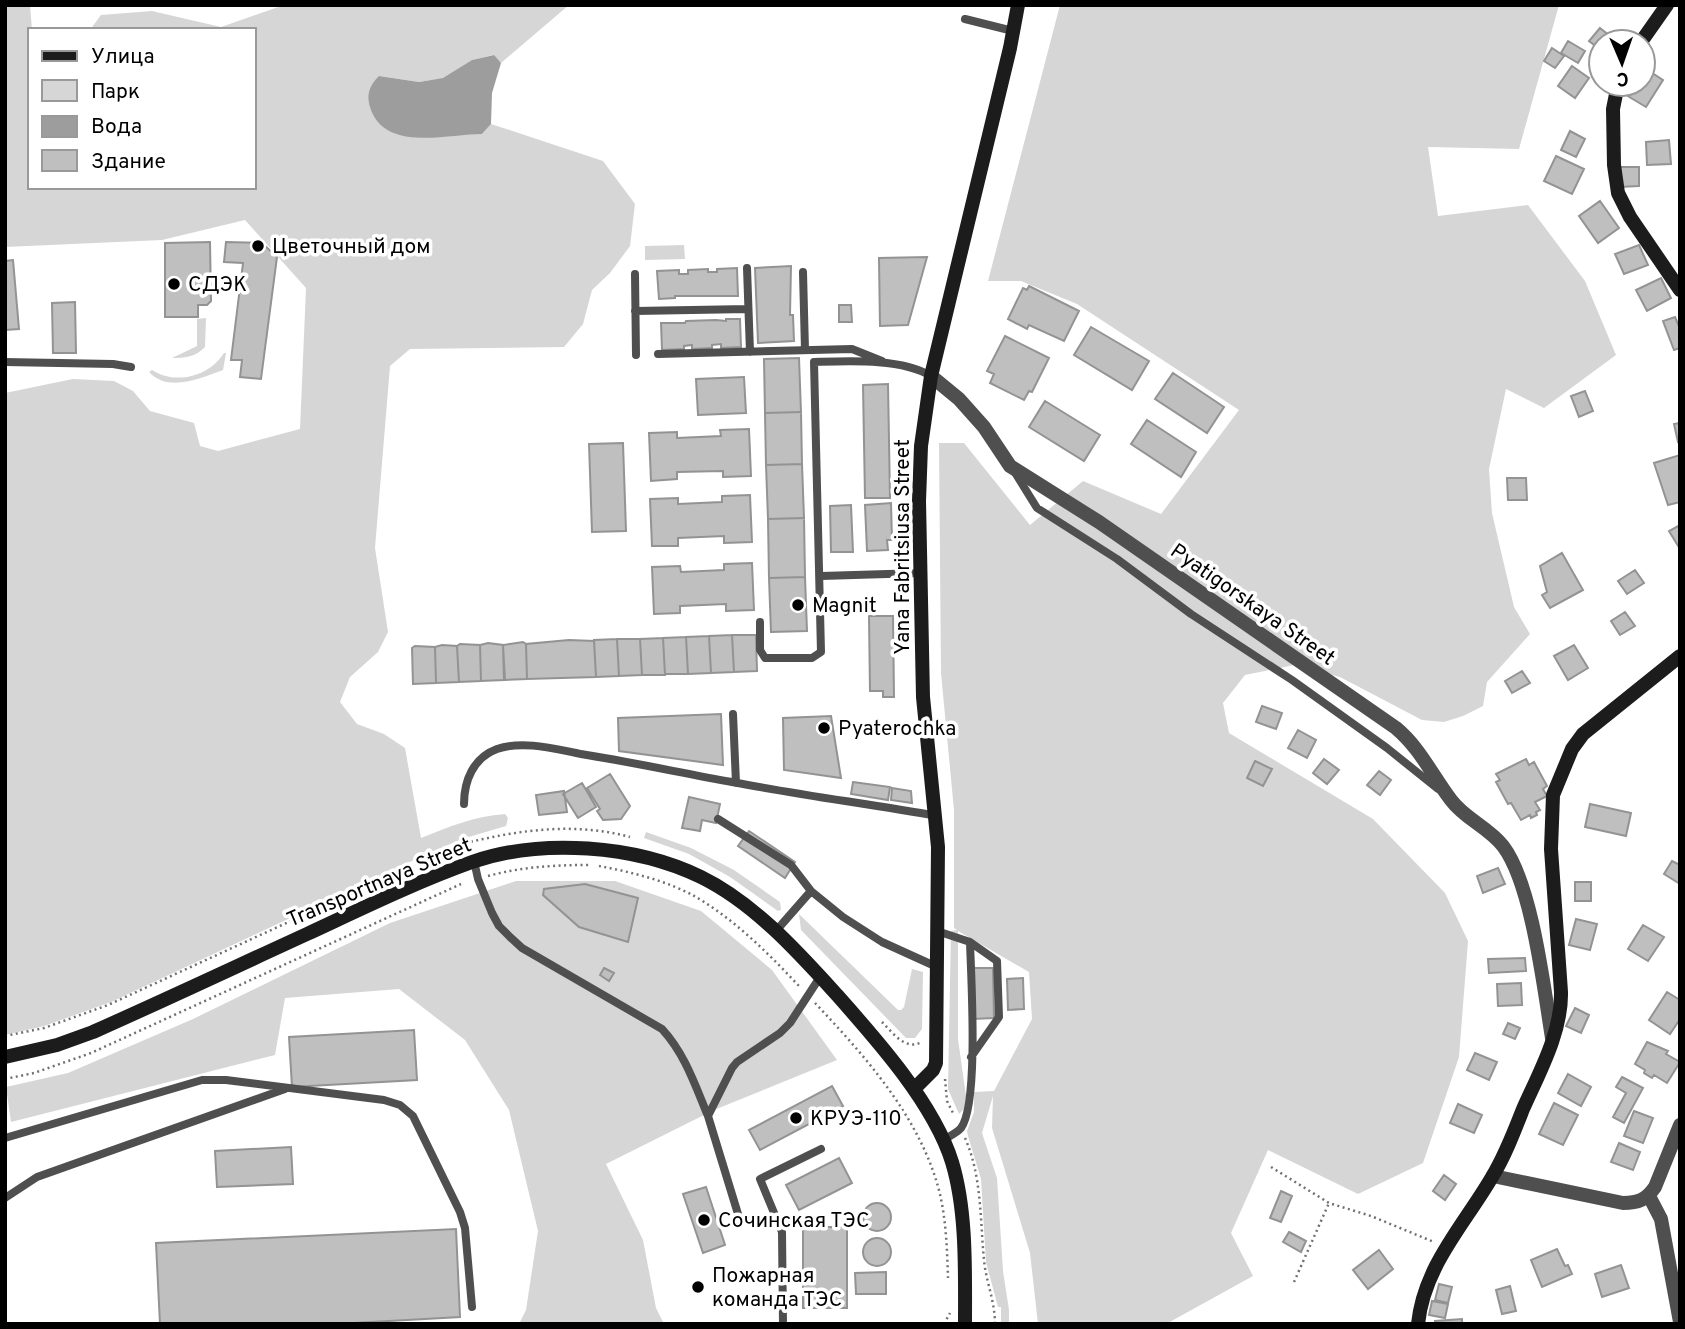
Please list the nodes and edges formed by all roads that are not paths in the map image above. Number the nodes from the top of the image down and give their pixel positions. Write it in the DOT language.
graph roads {
  1 [pos="1017,5"];
  2 [pos="1667,5"];
  3 [pos="965,19"];
  4 [pos="1651,28"];
  5 [pos="1013,31"];
  6 [pos="1615,98"];
  7 [pos="747,268"];
  8 [pos="803,272"];
  9 [pos="635,274"];
  10 [pos="1680,290"];
  11 [pos="748,309"];
  12 [pos="635,312"];
  13 [pos="805,350"];
  14 [pos="750,352"];
  15 [pos="658,354"];
  16 [pos="636,355"];
  17 [pos="5,362"];
  18 [pos="895,365"];
  19 [pos="131,368"];
  20 [pos="932,376"];
  21 [pos="1010,466"];
  22 [pos="921,573"];
  23 [pos="821,576"];
  24 [pos="760,622"];
  25 [pos="1680,656"];
  26 [pos="733,714"];
  27 [pos="736,783"];
  28 [pos="1450,800"];
  29 [pos="464,804"];
  30 [pos="937,816"];
  31 [pos="718,819"];
  32 [pos="474,861"];
  33 [pos="811,891"];
  34 [pos="937,931"];
  35 [pos="775,932"];
  36 [pos="970,942"];
  37 [pos="937,967"];
  38 [pos="820,977"];
  39 [pos="1552,1038"];
  40 [pos="5,1057"];
  41 [pos="971,1057"];
  42 [pos="289,1088"];
  43 [pos="914,1090"];
  44 [pos="708,1116"];
  45 [pos="1680,1125"];
  46 [pos="5,1139"];
  47 [pos="943,1140"];
  48 [pos="821,1149"];
  49 [pos="1493,1176"];
  50 [pos="1649,1196"];
  51 [pos="5,1198"];
  52 [pos="738,1214"];
  53 [pos="472,1307"];
  54 [pos="1680,1322"];
  55 [pos="783,1324"];
  56 [pos="965,1324"];
  57 [pos="1418,1324"];
  1 -- 5 [label="main road, Yana Fabritsiusa Street"];
  2 -- 4 [label="main road"];
  3 -- 5 [label="lane"];
  5 -- 20 [label="main road, Yana Fabritsiusa Street"];
  6 -- 10 [label="main road"];
  7 -- 11 [label="lane"];
  8 -- 13 [label="lane"];
  9 -- 12 [label="lane"];
  11 -- 12 [label="lane"];
  11 -- 14 [label="lane"];
  12 -- 16 [label="lane"];
  13 -- 14 [label="lane"];
  13 -- 18 [label="lane"];
  14 -- 15 [label="lane"];
  17 -- 19 [label="lane"];
  18 -- 20 [label="lane"];
  18 -- 23 [label="lane"];
  20 -- 21 [label="street, Pyatigorskaya Street"];
  20 -- 22 [label="main road, Yana Fabritsiusa Street"];
  21 -- 28 [label="lane, Pyatigorskaya Street"];
  21 -- 28 [label="street, Pyatigorskaya Street"];
  22 -- 23 [label="lane"];
  22 -- 30 [label="main road, Yana Fabritsiusa Street"];
  23 -- 24 [label="lane"];
  25 -- 39 [label="main road"];
  26 -- 27 [label="lane"];
  27 -- 29 [label="lane"];
  27 -- 30 [label="lane"];
  28 -- 39 [label="street, Pyatigorskaya Street"];
  30 -- 34 [label="main road, Yana Fabritsiusa Street"];
  31 -- 33 [label="lane"];
  32 -- 35 [label="main road, Transportnaya Street"];
  32 -- 40 [label="main road, Transportnaya Street"];
  32 -- 44 [label="lane"];
  33 -- 35 [label="lane"];
  33 -- 37 [label="lane"];
  34 -- 36 [label="lane"];
  34 -- 37 [label="main road, Yana Fabritsiusa Street"];
  35 -- 38 [label="main road, Transportnaya Street"];
  36 -- 41 [label="lane"];
  36 -- 41 [label="lane"];
  37 -- 43 [label="main road, Yana Fabritsiusa Street"];
  38 -- 43 [label="main road, Transportnaya Street"];
  38 -- 44 [label="lane"];
  39 -- 49 [label="main road"];
  41 -- 47 [label="lane"];
  42 -- 46 [label="lane"];
  42 -- 51 [label="lane"];
  42 -- 53 [label="lane"];
  43 -- 47 [label="main road, Transportnaya Street"];
  44 -- 52 [label="lane"];
  45 -- 50 [label="street"];
  47 -- 56 [label="main road, Transportnaya Street"];
  48 -- 55 [label="lane"];
  49 -- 50 [label="street"];
  49 -- 57 [label="main road"];
  50 -- 54 [label="street"];
}
